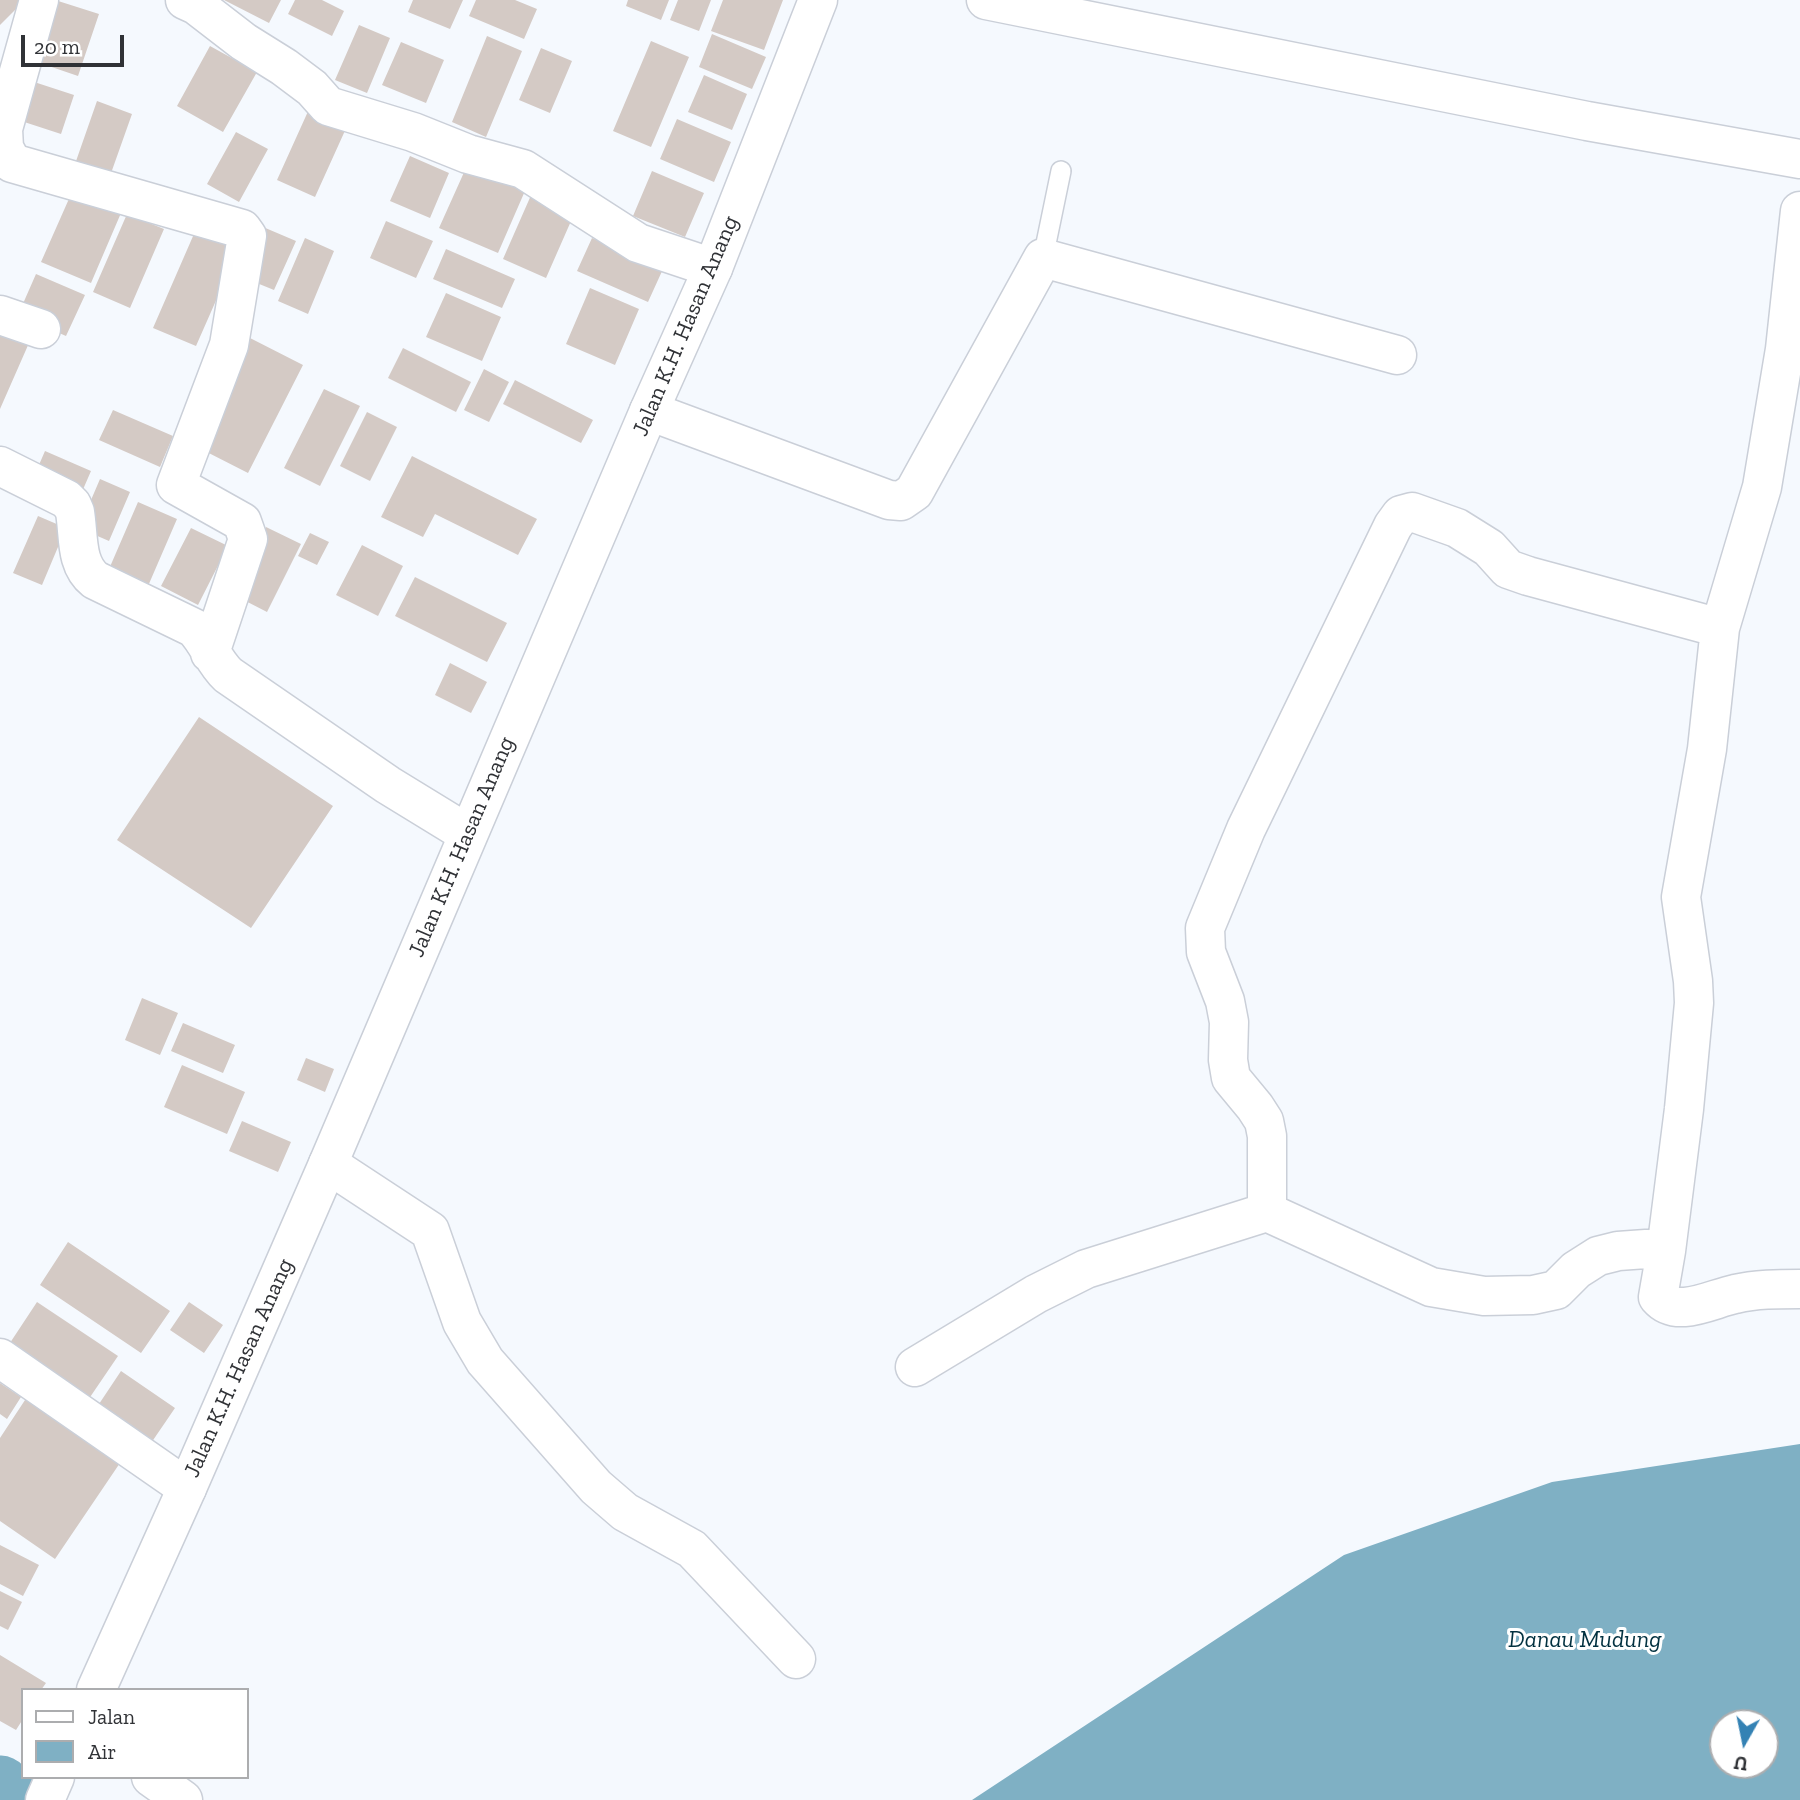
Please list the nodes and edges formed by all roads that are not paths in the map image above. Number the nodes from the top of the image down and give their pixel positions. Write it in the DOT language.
graph roads {
  1 [pos="39,0"];
  2 [pos="185,0"];
  3 [pos="818,0"];
  4 [pos="986,0"];
  5 [pos="1800,159"];
  6 [pos="1061,171"];
  7 [pos="1800,211"];
  8 [pos="1043,258"];
  9 [pos="713,268"];
  10 [pos="0,314"];
  11 [pos="41,329"];
  12 [pos="1397,355"];
  13 [pos="649,411"];
  14 [pos="0,466"];
  15 [pos="1720,628"];
  16 [pos="210,653"];
  17 [pos="467,834"];
  18 [pos="328,1164"];
  19 [pos="1268,1212"];
  20 [pos="1666,1251"];
  21 [pos="1800,1289"];
  22 [pos="0,1358"];
  23 [pos="915,1367"];
  24 [pos="187,1488"];
  25 [pos="796,1659"];
  26 [pos="97,1688"];
  27 [pos="54,1779"];
  28 [pos="154,1779"];
  29 [pos="45,1800"];
  30 [pos="183,1800"];
  1 -- 16 [label="street"];
  2 -- 9 [label="street"];
  3 -- 9 [label="street, Jalan K.H. Hasan Anang"];
  4 -- 5 [label="street"];
  6 -- 8 [label="lane"];
  7 -- 15 [label="street"];
  8 -- 12 [label="street"];
  8 -- 13 [label="street"];
  9 -- 13 [label="street, Jalan K.H. Hasan Anang"];
  10 -- 11 [label="street"];
  13 -- 17 [label="street, Jalan K.H. Hasan Anang"];
  14 -- 16 [label="street"];
  15 -- 19 [label="street"];
  15 -- 20 [label="street"];
  16 -- 17 [label="street"];
  17 -- 18 [label="street, Jalan K.H. Hasan Anang"];
  18 -- 24 [label="street, Jalan K.H. Hasan Anang"];
  18 -- 25 [label="street"];
  19 -- 20 [label="street"];
  19 -- 23 [label="street"];
  20 -- 21 [label="street"];
  22 -- 24 [label="street"];
  24 -- 26 [label="street, Jalan K.H. Hasan Anang"];
  27 -- 29 [label="street"];
  28 -- 30 [label="street"];
}
